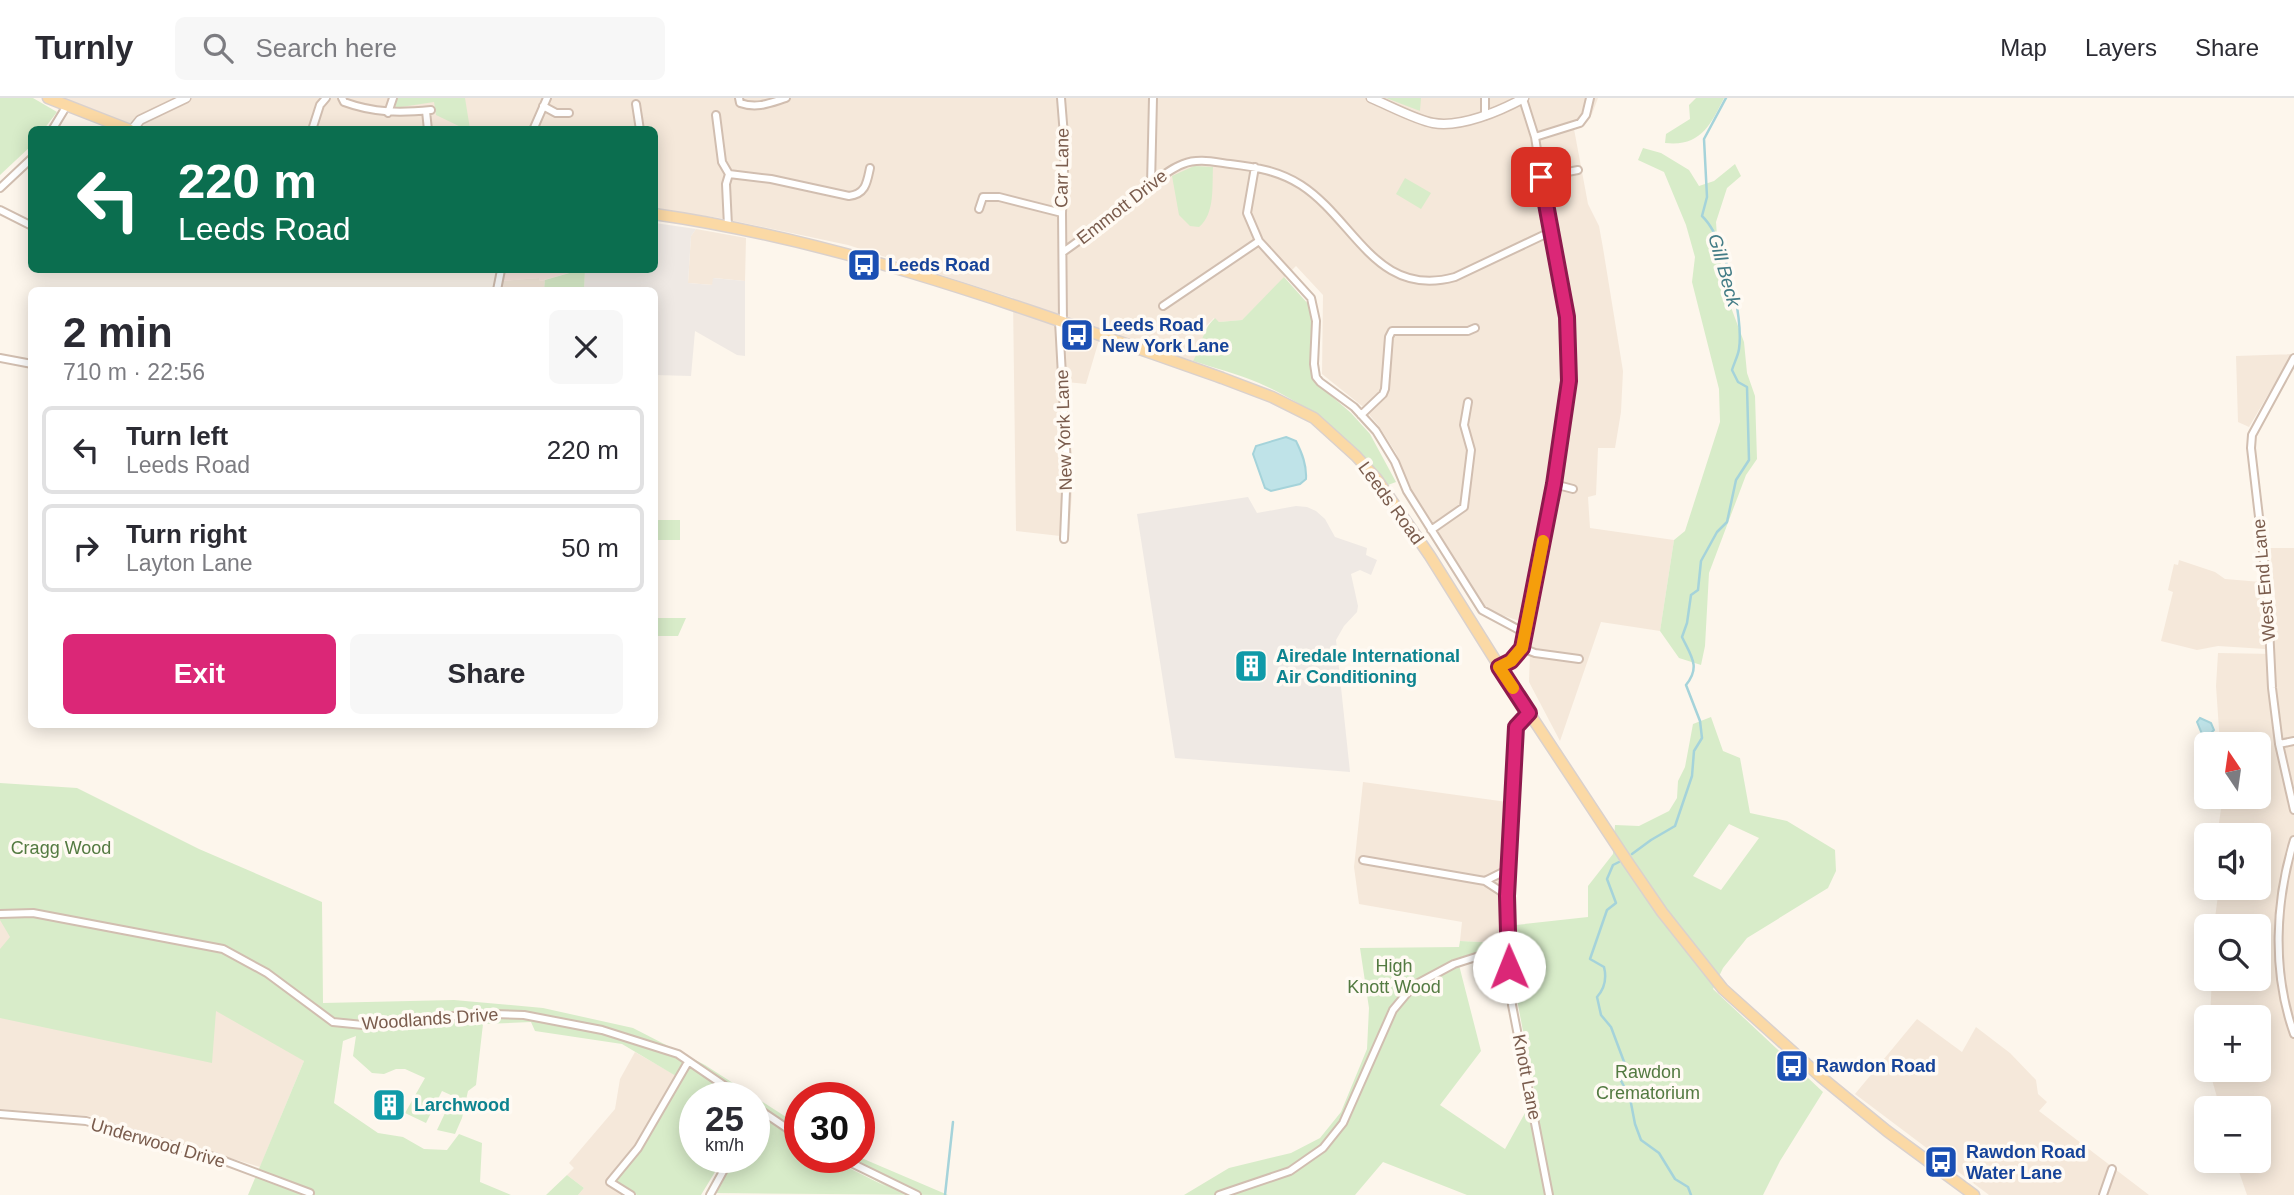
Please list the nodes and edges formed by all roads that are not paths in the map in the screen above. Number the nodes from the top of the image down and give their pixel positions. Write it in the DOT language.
graph roads {
  1 [pos="48,98"];
  2 [pos="186,98"];
  3 [pos="326,98"];
  4 [pos="342,98"];
  5 [pos="393,98"];
  6 [pos="547,98"];
  7 [pos="786,98"];
  8 [pos="1061,98"];
  9 [pos="1153,98"];
  10 [pos="1371,98"];
  11 [pos="1485,98"];
  12 [pos="1523,98"];
  13 [pos="1590,98"];
  14 [pos="740,100"];
  15 [pos="635,104"];
  16 [pos="543,106"];
  17 [pos="66,107"];
  18 [pos="733,107"];
  19 [pos="388,113"];
  20 [pos="569,113"];
  21 [pos="716,115"];
  22 [pos="1485,116"];
  23 [pos="54,126"];
  24 [pos="120,126"];
  25 [pos="135,126"];
  26 [pos="313,126"];
  27 [pos="428,126"];
  28 [pos="535,126"];
  29 [pos="639,126"];
  30 [pos="1535,137"];
  31 [pos="28,162"];
  32 [pos="1255,167"];
  33 [pos="870,168"];
  34 [pos="1578,170"];
  35 [pos="729,174"];
  36 [pos="1541,177"];
  37 [pos="1151,185"];
  38 [pos="0,188"];
  39 [pos="979,209"];
  40 [pos="0,210"];
  41 [pos="1062,213"];
  42 [pos="658,215"];
  43 [pos="28,224"];
  44 [pos="728,226"];
  45 [pos="1550,232"];
  46 [pos="1259,241"];
  47 [pos="1063,253"];
  48 [pos="1163,306"];
  49 [pos="1061,322"];
  50 [pos="1475,328"];
  51 [pos="0,358"];
  52 [pos="2294,358"];
  53 [pos="28,363"];
  54 [pos="1468,402"];
  55 [pos="1361,415"];
  56 [pos="1554,484"];
  57 [pos="1573,489"];
  58 [pos="1431,530"];
  59 [pos="1064,539"];
  60 [pos="1525,633"];
  61 [pos="1522,648"];
  62 [pos="1579,659"];
  63 [pos="1499,667"];
  64 [pos="1529,713"];
  65 [pos="2294,741"];
  66 [pos="2280,744"];
  67 [pos="2294,810"];
  68 [pos="2294,840"];
  69 [pos="1363,860"];
  70 [pos="1509,869"];
  71 [pos="1485,881"];
  72 [pos="1507,896"];
  73 [pos="0,914"];
  74 [pos="1508,949"];
  75 [pos="2294,1034"];
  76 [pos="688,1062"];
  77 [pos="718,1082"];
  78 [pos="0,1114"];
  79 [pos="2112,1169"];
  80 [pos="722,1173"];
  81 [pos="872,1173"];
  82 [pos="310,1193"];
  83 [pos="631,1195"];
  84 [pos="710,1195"];
  85 [pos="917,1195"];
  86 [pos="1219,1195"];
  87 [pos="1549,1195"];
  88 [pos="1974,1195"];
  89 [pos="2102,1195"];
  1 -- 17 [label="main road"];
  2 -- 25 [label="street"];
  3 -- 26 [label="street"];
  4 -- 19 [label="street"];
  5 -- 19 [label="street"];
  6 -- 16 [label="street"];
  7 -- 14 [label="street"];
  8 -- 41 [label="street, Carr Lane"];
  9 -- 37 [label="street"];
  10 -- 22 [label="street"];
  11 -- 22 [label="street"];
  12 -- 22 [label="street"];
  12 -- 30 [label="street"];
  13 -- 30 [label="street"];
  14 -- 18 [label="street"];
  15 -- 29 [label="street"];
  16 -- 20 [label="street"];
  16 -- 28 [label="street"];
  17 -- 23 [label="street"];
  17 -- 24 [label="main road"];
  19 -- 27 [label="street"];
  21 -- 35 [label="street"];
  30 -- 36 [label="street"];
  31 -- 38 [label="street"];
  32 -- 37 [label="street, Emmott Drive"];
  32 -- 45 [label="street, Emmott Drive"];
  32 -- 46 [label="street"];
  33 -- 35 [label="street"];
  34 -- 36 [label="street"];
  35 -- 44 [label="street"];
  36 -- 45 [label="street"];
  37 -- 47 [label="street, Emmott Drive"];
  39 -- 41 [label="street"];
  40 -- 43 [label="street"];
  41 -- 47 [label="street, Carr Lane"];
  42 -- 44 [label="main road, Leeds Road"];
  44 -- 49 [label="main road, Leeds Road"];
  45 -- 56 [label="street"];
  46 -- 48 [label="street"];
  46 -- 55 [label="street"];
  47 -- 49 [label="street, Carr Lane"];
  49 -- 59 [label="street, New York Lane"];
  49 -- 63 [label="main road, Leeds Road"];
  50 -- 55 [label="street"];
  51 -- 53 [label="street"];
  52 -- 66 [label="street, West End Lane"];
  54 -- 58 [label="street"];
  55 -- 58 [label="street"];
  56 -- 57 [label="street"];
  56 -- 60 [label="street"];
  58 -- 60 [label="street"];
  60 -- 61 [label="street"];
  61 -- 62 [label="street"];
  61 -- 63 [label="street"];
  63 -- 64 [label="main road, Leeds Road"];
  64 -- 70 [label="street, Knott Lane"];
  64 -- 88 [label="main road, Leeds Road"];
  65 -- 66 [label="street"];
  66 -- 67 [label="street, West End Lane"];
  68 -- 75 [label="street"];
  69 -- 71 [label="street"];
  70 -- 71 [label="street"];
  70 -- 72 [label="street, Knott Lane"];
  71 -- 72 [label="street"];
  72 -- 74 [label="street, Knott Lane"];
  73 -- 76 [label="street, Woodlands Drive"];
  74 -- 86 [label="street"];
  74 -- 87 [label="street, Knott Lane"];
  76 -- 77 [label="street, Woodlands Drive"];
  76 -- 83 [label="street"];
  78 -- 82 [label="street, Underwood Drive"];
  79 -- 89 [label="street"];
  80 -- 84 [label="street"];
  81 -- 85 [label="street"];
}
